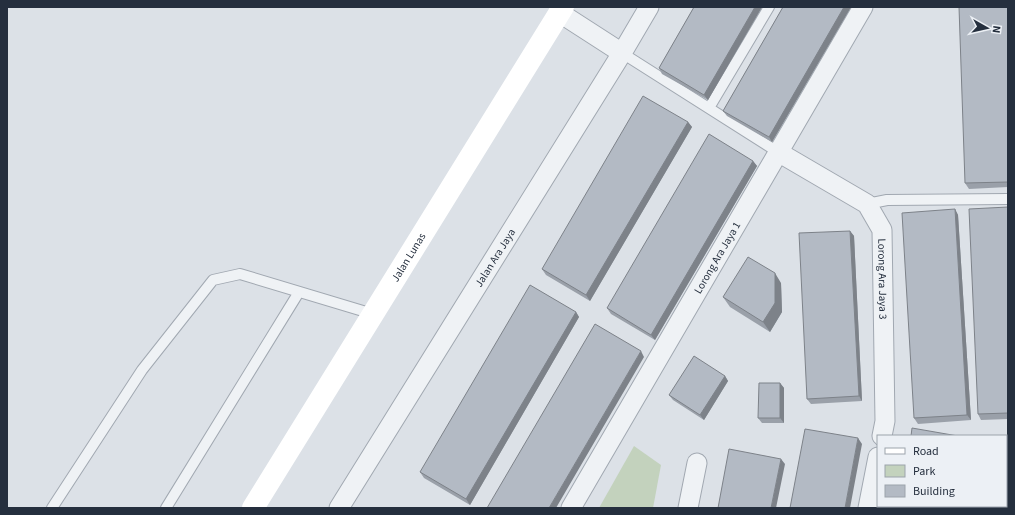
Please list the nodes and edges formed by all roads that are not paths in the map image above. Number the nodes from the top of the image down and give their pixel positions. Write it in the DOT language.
graph roads {
  1 [pos="650,7"];
  2 [pos="769,7"];
  3 [pos="863,7"];
  4 [pos="561,10"];
  5 [pos="622,53"];
  6 [pos="709,108"];
  7 [pos="778,152"];
  8 [pos="1008,199"];
  9 [pos="867,204"];
  10 [pos="299,292"];
  11 [pos="373,314"];
  12 [pos="882,435"];
  13 [pos="877,462"];
  14 [pos="697,463"];
  15 [pos="52,508"];
  16 [pos="166,508"];
  17 [pos="253,508"];
  18 [pos="339,508"];
  19 [pos="571,508"];
  20 [pos="688,508"];
  21 [pos="868,508"];
  1 -- 5 [label="street, Jalan Ara Jaya"];
  2 -- 6 [label="lane"];
  3 -- 7 [label="street, Lorong Ara Jaya 1"];
  4 -- 5 [label="street"];
  4 -- 11 [label="main road, Jalan Lunas"];
  5 -- 6 [label="lane"];
  5 -- 18 [label="street, Jalan Ara Jaya"];
  6 -- 7 [label="lane"];
  7 -- 9 [label="street, Lorong Ara Jaya 3"];
  7 -- 19 [label="street, Lorong Ara Jaya 1"];
  8 -- 9 [label="lane"];
  9 -- 12 [label="street, Lorong Ara Jaya 3"];
  10 -- 11 [label="lane"];
  10 -- 15 [label="lane"];
  10 -- 16 [label="lane"];
  11 -- 17 [label="main road, Jalan Lunas"];
  13 -- 21 [label="street"];
  14 -- 20 [label="street"];
}
